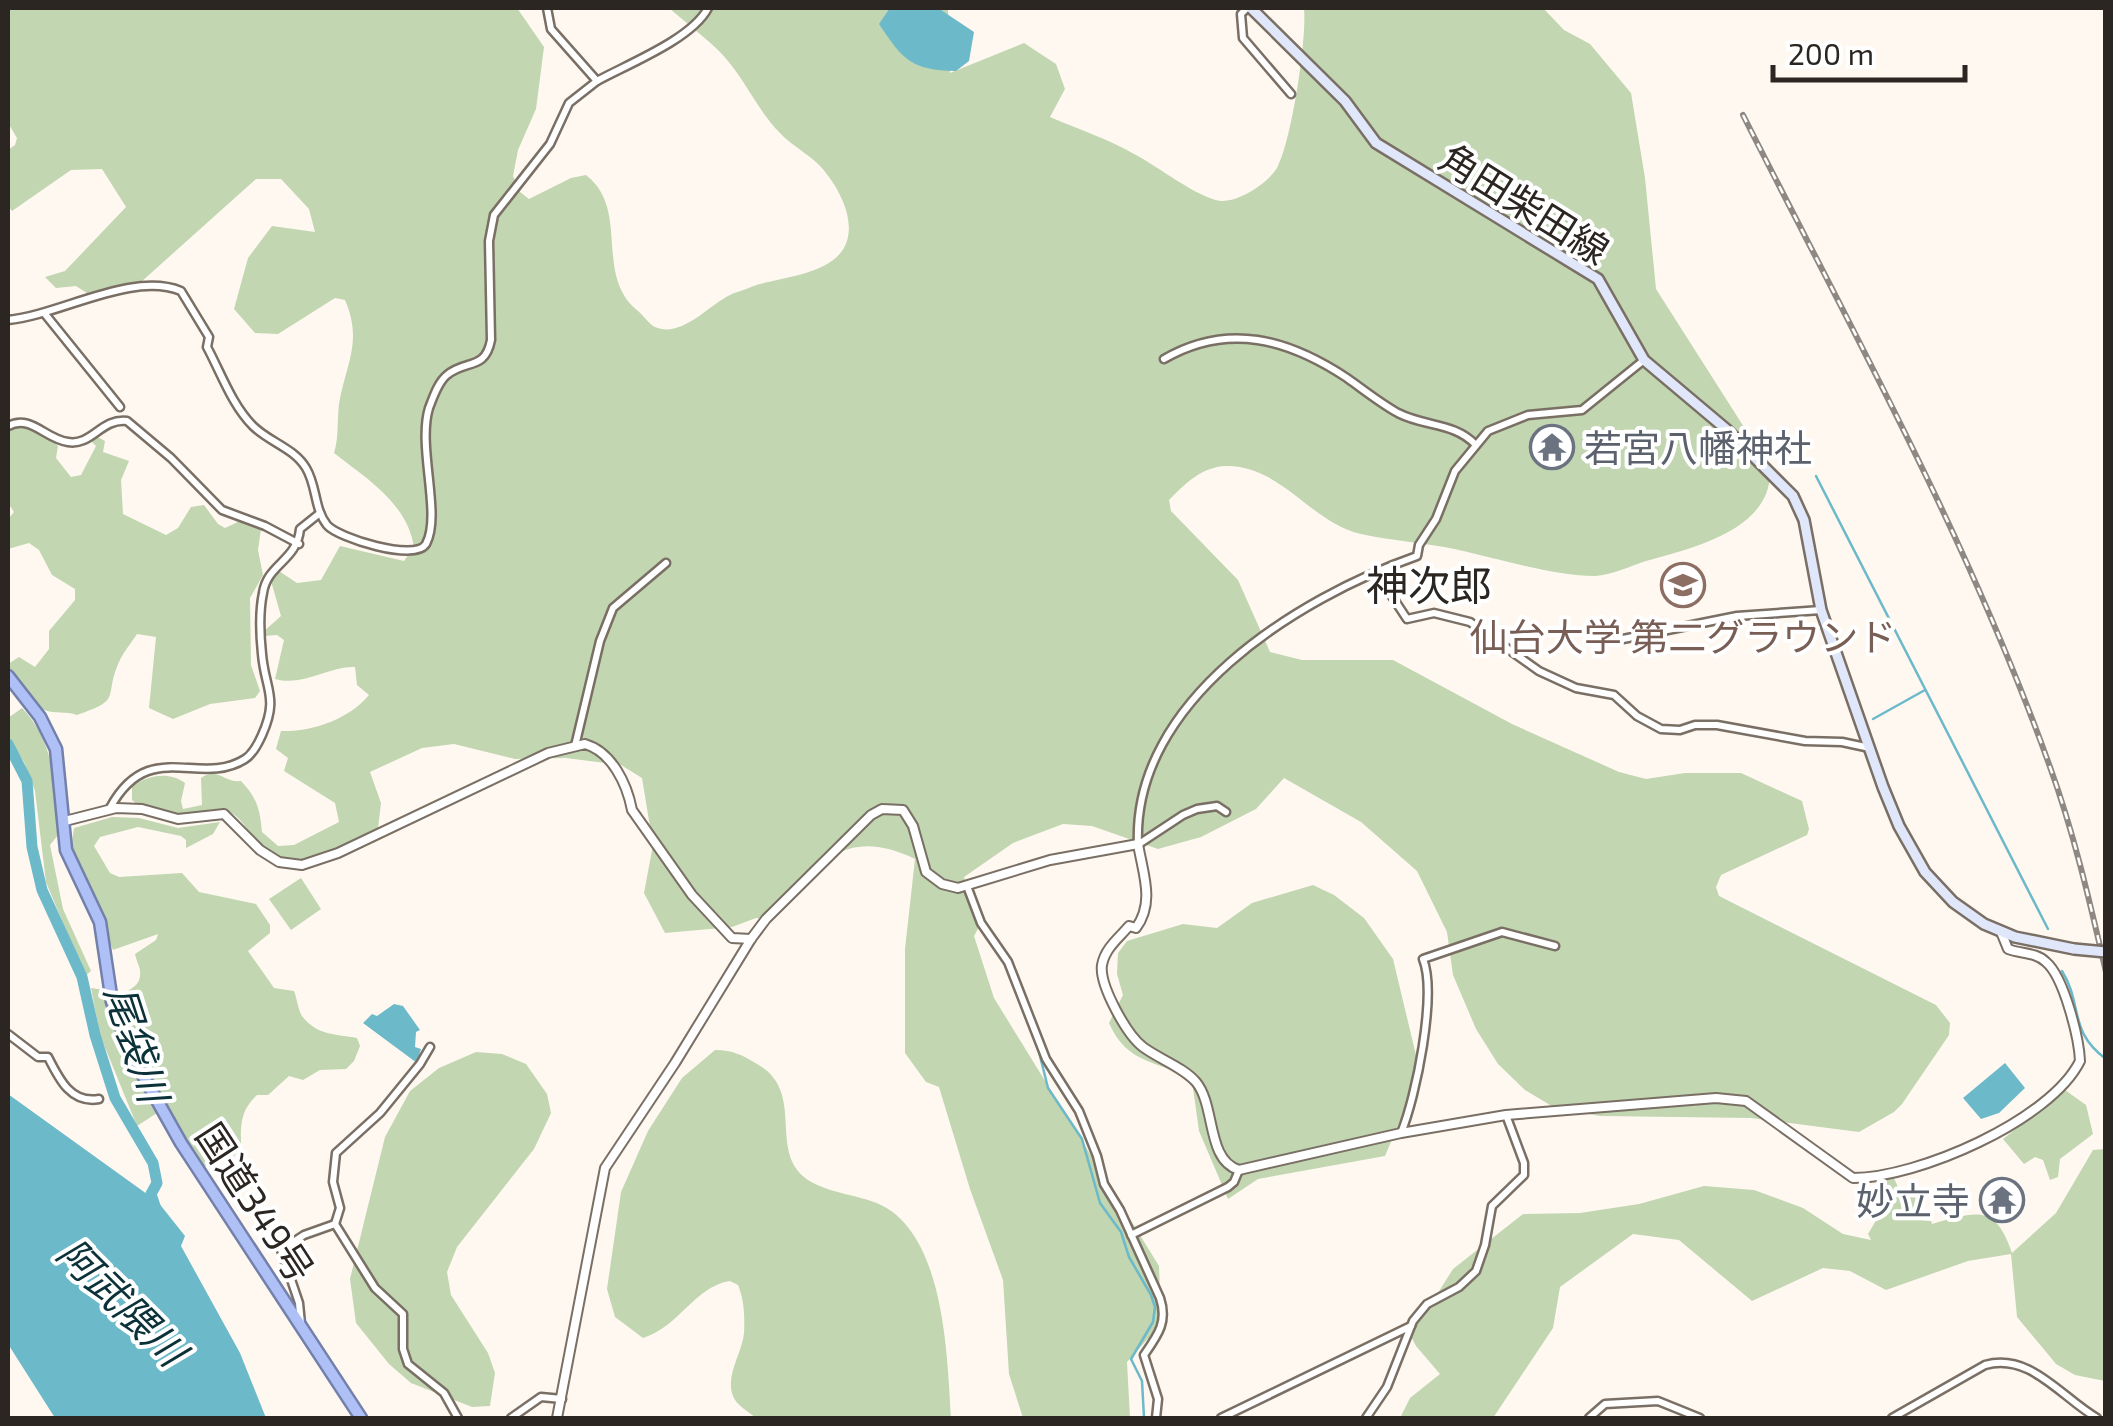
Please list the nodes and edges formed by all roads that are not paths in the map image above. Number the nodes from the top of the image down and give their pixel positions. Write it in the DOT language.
graph roads {
  1 [pos="547,8"];
  2 [pos="708,8"];
  3 [pos="1249,8"];
  4 [pos="597,82"];
  5 [pos="1291,94"];
  6 [pos="45,314"];
  7 [pos="8,320"];
  8 [pos="1164,359"];
  9 [pos="1644,360"];
  10 [pos="120,407"];
  11 [pos="8,426"];
  12 [pos="1476,445"];
  13 [pos="320,514"];
  14 [pos="298,544"];
  15 [pos="666,563"];
  16 [pos="1376,572"];
  17 [pos="1821,610"];
  18 [pos="1618,640"];
  19 [pos="8,676"];
  20 [pos="575,746"];
  21 [pos="1870,748"];
  22 [pos="110,808"];
  23 [pos="1226,812"];
  24 [pos="64,820"];
  25 [pos="1138,844"];
  26 [pos="967,886"];
  27 [pos="2001,932"];
  28 [pos="751,939"];
  29 [pos="1554,946"];
  30 [pos="2106,952"];
  31 [pos="8,1034"];
  32 [pos="430,1048"];
  33 [pos="99,1099"];
  34 [pos="1506,1115"];
  35 [pos="1401,1133"];
  36 [pos="1239,1170"];
  37 [pos="335,1224"];
  38 [pos="1130,1235"];
  39 [pos="300,1326"];
  40 [pos="1411,1326"];
  41 [pos="562,1399"];
  42 [pos="361,1418"];
  43 [pos="458,1418"];
  44 [pos="511,1418"];
  45 [pos="556,1418"];
  46 [pos="1156,1418"];
  47 [pos="1222,1418"];
  48 [pos="1366,1418"];
  49 [pos="1589,1418"];
  50 [pos="1700,1418"];
  51 [pos="1892,1418"];
  52 [pos="2097,1418"];
  1 -- 4 [label="street"];
  2 -- 4 [label="street"];
  3 -- 5 [label="street"];
  3 -- 9 [label="main road, 角田柴田線"];
  4 -- 13 [label="street"];
  6 -- 7 [label="street"];
  6 -- 10 [label="street"];
  6 -- 13 [label="street"];
  8 -- 12 [label="street"];
  9 -- 12 [label="street"];
  9 -- 17 [label="main road, 角田柴田線"];
  11 -- 14 [label="street"];
  12 -- 16 [label="street"];
  13 -- 14 [label="street"];
  14 -- 22 [label="street"];
  15 -- 20 [label="street"];
  16 -- 21 [label="street"];
  16 -- 25 [label="street"];
  17 -- 18 [label="street"];
  17 -- 21 [label="main road, 角田柴田線"];
  19 -- 24 [label="highway, 国道349号"];
  20 -- 22 [label="street"];
  20 -- 28 [label="street"];
  21 -- 27 [label="main road, 角田柴田線"];
  22 -- 24 [label="street"];
  23 -- 25 [label="street"];
  24 -- 39 [label="highway, 国道349号"];
  25 -- 26 [label="street"];
  25 -- 36 [label="street"];
  26 -- 28 [label="street"];
  26 -- 38 [label="street"];
  27 -- 30 [label="main road, 角田柴田線, bridge"];
  27 -- 34 [label="street"];
  28 -- 41 [label="street"];
  29 -- 35 [label="street"];
  31 -- 33 [label="street"];
  32 -- 37 [label="street"];
  34 -- 35 [label="street"];
  34 -- 40 [label="street"];
  35 -- 36 [label="street"];
  36 -- 38 [label="street"];
  37 -- 39 [label="street"];
  37 -- 43 [label="street"];
  38 -- 46 [label="street"];
  39 -- 42 [label="highway, 国道349号"];
  40 -- 47 [label="street"];
  40 -- 48 [label="street"];
  41 -- 44 [label="street"];
  41 -- 45 [label="street"];
  49 -- 50 [label="street"];
  51 -- 52 [label="street"];
}
